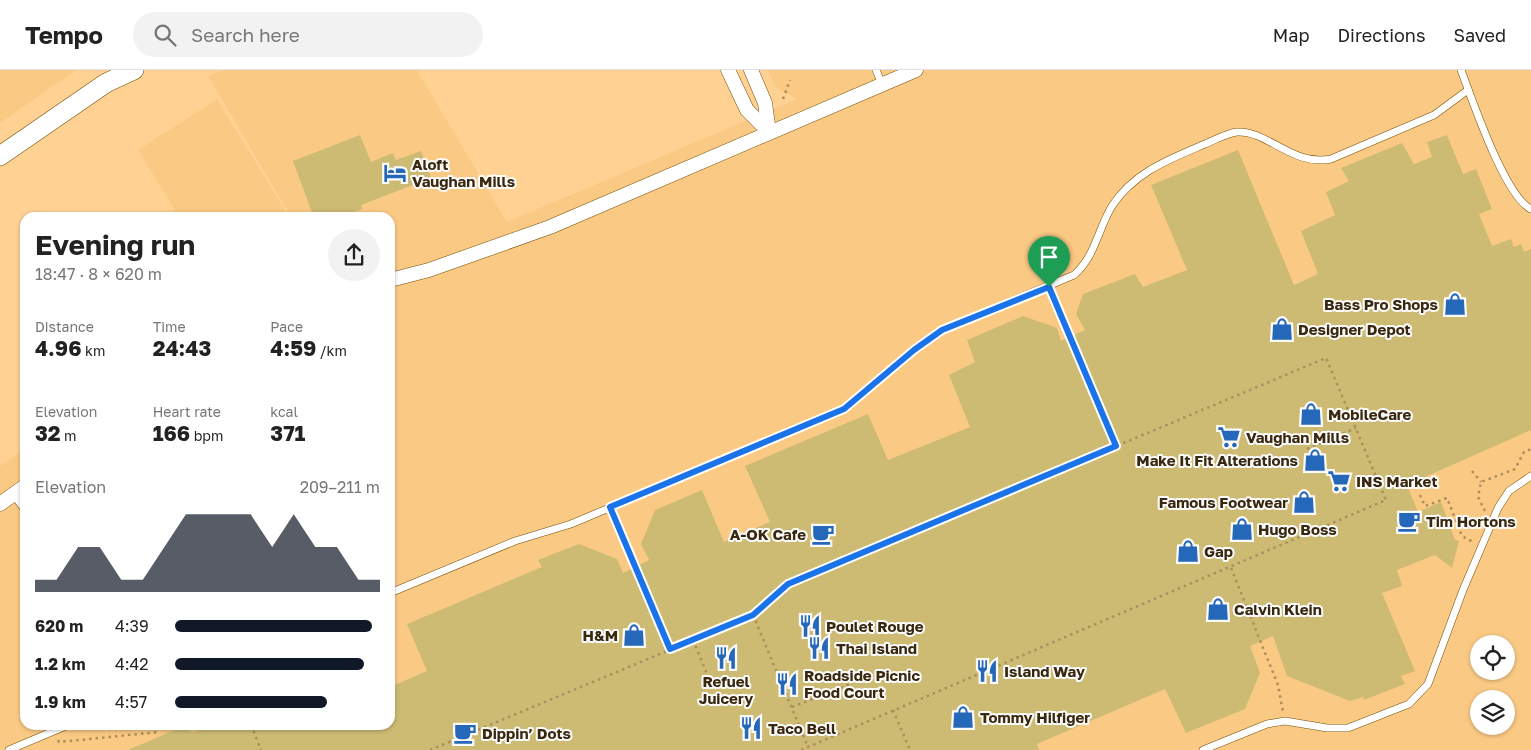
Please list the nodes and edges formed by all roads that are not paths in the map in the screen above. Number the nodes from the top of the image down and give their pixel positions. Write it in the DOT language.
graph roads {
  1 [pos="134,70"];
  2 [pos="728,70"];
  3 [pos="751,70"];
  4 [pos="876,70"];
  5 [pos="916,70"];
  6 [pos="1461,70"];
  7 [pos="882,84"];
  8 [pos="1468,90"];
  9 [pos="769,132"];
  10 [pos="0,156"];
  11 [pos="1531,209"];
  12 [pos="395,279"];
  13 [pos="1531,476"];
  14 [pos="20,489"];
  15 [pos="13,494"];
  16 [pos="20,503"];
  17 [pos="0,504"];
  18 [pos="395,591"];
  19 [pos="57,730"];
  20 [pos="9,750"];
  21 [pos="1203,750"];
  1 -- 10 [label="street"];
  2 -- 9 [label="street"];
  3 -- 9 [label="street"];
  4 -- 7 [label="lane"];
  5 -- 7 [label="street"];
  6 -- 8 [label="lane"];
  7 -- 9 [label="street"];
  8 -- 11 [label="lane"];
  8 -- 18 [label="lane"];
  9 -- 12 [label="street"];
  13 -- 21 [label="lane"];
  14 -- 15 [label="street"];
  15 -- 16 [label="lane"];
  15 -- 17 [label="street"];
  19 -- 20 [label="lane"];
}
